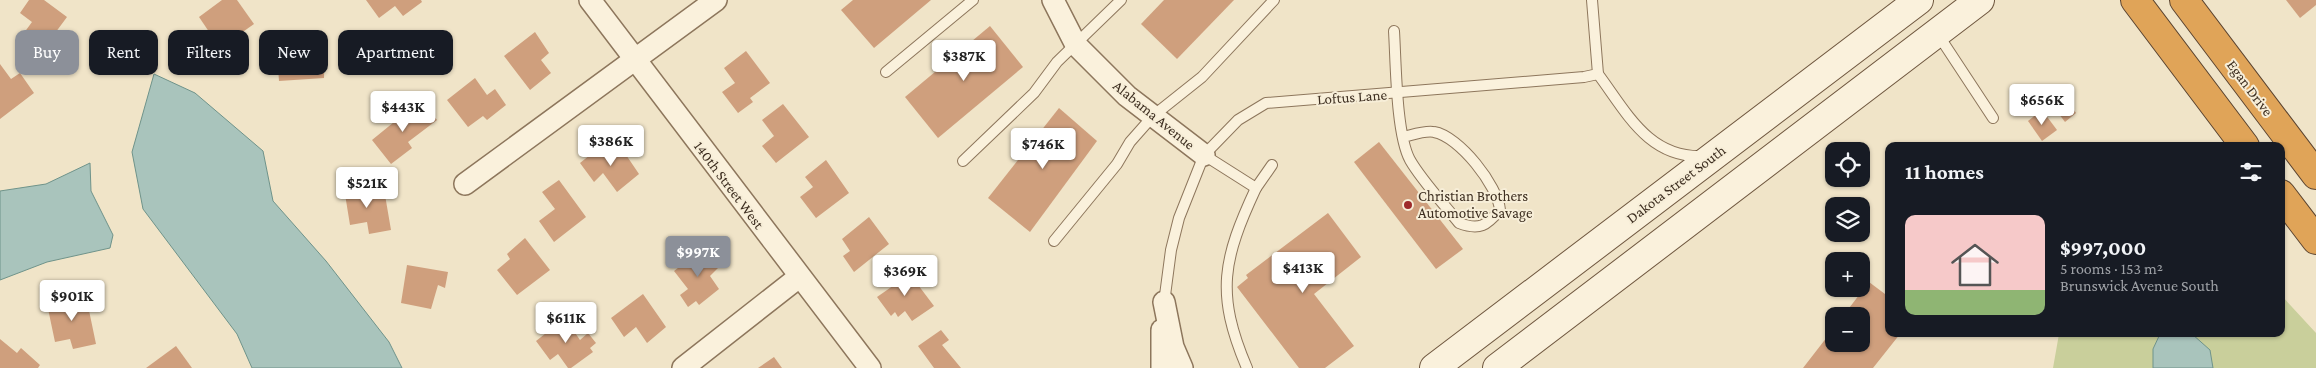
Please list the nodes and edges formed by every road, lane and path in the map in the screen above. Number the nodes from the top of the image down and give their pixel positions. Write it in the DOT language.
graph roads {
  1 [pos="590,0"];
  2 [pos="716,0"];
  3 [pos="973,0"];
  4 [pos="1053,0"];
  5 [pos="1121,0"];
  6 [pos="1274,0"];
  7 [pos="1592,0"];
  8 [pos="1918,0"];
  9 [pos="1980,0"];
  10 [pos="2135,0"];
  11 [pos="2184,0"];
  12 [pos="1394,31"];
  13 [pos="1937,33"];
  14 [pos="1076,45"];
  15 [pos="636,60"];
  16 [pos="886,72"];
  17 [pos="1598,74"];
  18 [pos="1398,93"];
  19 [pos="1153,116"];
  20 [pos="1993,118"];
  21 [pos="1404,137"];
  22 [pos="2242,142"];
  23 [pos="1204,155"];
  24 [pos="1715,155"];
  25 [pos="963,161"];
  26 [pos="1272,165"];
  27 [pos="2316,175"];
  28 [pos="465,184"];
  29 [pos="1256,188"];
  30 [pos="2285,199"];
  31 [pos="2316,240"];
  32 [pos="1054,241"];
  33 [pos="799,277"];
  34 [pos="1163,312"];
  35 [pos="683,368"];
  36 [pos="870,368"];
  37 [pos="1162,368"];
  38 [pos="1182,368"];
  39 [pos="1247,368"];
  40 [pos="1434,368"];
  41 [pos="1498,368"];
  1 -- 15 [label="street, 140th Street West"];
  2 -- 15 [label="street"];
  3 -- 16 [label="lane"];
  4 -- 14 [label="street, Alabama Avenue"];
  5 -- 14 [label="lane"];
  6 -- 19 [label="lane"];
  7 -- 17 [label="lane"];
  8 -- 24 [label="main road, Dakota Street South"];
  9 -- 13 [label="main road"];
  10 -- 22 [label="highway"];
  11 -- 27 [label="highway, Egan Drive"];
  12 -- 18 [label="lane"];
  13 -- 20 [label="lane"];
  13 -- 41 [label="main road"];
  14 -- 19 [label="street, Alabama Avenue"];
  14 -- 25 [label="lane"];
  15 -- 28 [label="street"];
  15 -- 33 [label="street, 140th Street West"];
  17 -- 18 [label="lane, Loftus Lane"];
  17 -- 24 [label="lane"];
  18 -- 21 [label="lane"];
  18 -- 23 [label="lane, Loftus Lane"];
  19 -- 23 [label="street, Alabama Avenue"];
  19 -- 32 [label="lane"];
  21 -- 21 [label="lane"];
  23 -- 29 [label="lane"];
  23 -- 34 [label="lane, Loftus Lane"];
  24 -- 40 [label="main road, Dakota Street South"];
  26 -- 29 [label="lane"];
  29 -- 39 [label="lane"];
  30 -- 31 [label="highway"];
  33 -- 35 [label="street"];
  33 -- 36 [label="street, 140th Street West"];
  34 -- 37 [label="street, Loftus Lane"];
  34 -- 38 [label="street, Loftus Lane"];
}
